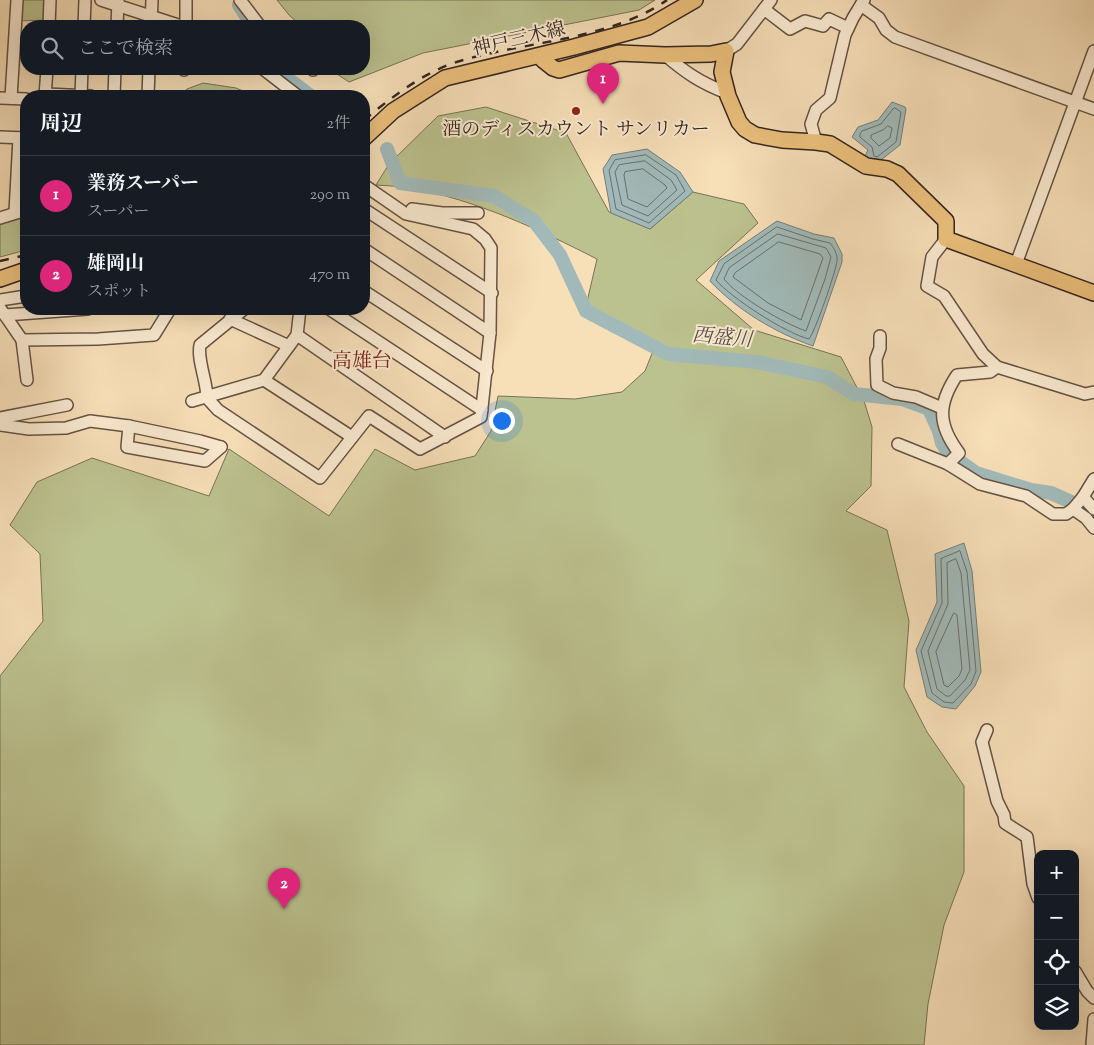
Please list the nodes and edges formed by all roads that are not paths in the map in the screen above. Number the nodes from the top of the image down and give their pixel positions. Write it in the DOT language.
graph roads {
  1 [pos="17,0"];
  2 [pos="50,0"];
  3 [pos="85,0"];
  4 [pos="101,0"];
  5 [pos="152,0"];
  6 [pos="186,0"];
  7 [pos="240,0"];
  8 [pos="695,0"];
  9 [pos="118,3"];
  10 [pos="863,3"];
  11 [pos="768,4"];
  12 [pos="49,20"];
  13 [pos="84,20"];
  14 [pos="117,20"];
  15 [pos="149,20"];
  16 [pos="151,20"];
  17 [pos="186,20"];
  18 [pos="254,20"];
  19 [pos="848,28"];
  20 [pos="726,50"];
  21 [pos="1094,52"];
  22 [pos="665,55"];
  23 [pos="542,58"];
  24 [pos="47,75"];
  25 [pos="82,75"];
  26 [pos="115,75"];
  27 [pos="149,75"];
  28 [pos="271,75"];
  29 [pos="46,90"];
  30 [pos="81,90"];
  31 [pos="114,90"];
  32 [pos="148,90"];
  33 [pos="290,90"];
  34 [pos="727,93"];
  35 [pos="5,98"];
  36 [pos="20,99"];
  37 [pos="1076,103"];
  38 [pos="1094,110"];
  39 [pos="370,133"];
  40 [pos="0,137"];
  41 [pos="20,138"];
  42 [pos="816,142"];
  43 [pos="370,189"];
  44 [pos="396,206"];
  45 [pos="20,211"];
  46 [pos="370,213"];
  47 [pos="478,213"];
  48 [pos="0,218"];
  49 [pos="946,239"];
  50 [pos="370,253"];
  51 [pos="1016,264"];
  52 [pos="20,272"];
  53 [pos="0,279"];
  54 [pos="1094,293"];
  55 [pos="492,294"];
  56 [pos="370,295"];
  57 [pos="20,297"];
  58 [pos="0,300"];
  59 [pos="20,311"];
  60 [pos="2,312"];
  61 [pos="166,315"];
  62 [pos="236,315"];
  63 [pos="299,315"];
  64 [pos="338,315"];
  65 [pos="230,319"];
  66 [pos="490,333"];
  67 [pos="297,335"];
  68 [pos="880,336"];
  69 [pos="22,340"];
  70 [pos="289,346"];
  71 [pos="997,367"];
  72 [pos="487,371"];
  73 [pos="27,380"];
  74 [pos="264,380"];
  75 [pos="1094,392"];
  76 [pos="206,398"];
  77 [pos="192,402"];
  78 [pos="67,405"];
  79 [pos="942,408"];
  80 [pos="482,410"];
  81 [pos="0,418"];
  82 [pos="0,426"];
  83 [pos="129,426"];
  84 [pos="352,437"];
  85 [pos="445,437"];
  86 [pos="898,444"];
  87 [pos="948,464"];
  88 [pos="1094,479"];
  89 [pos="1083,498"];
  90 [pos="1073,509"];
  91 [pos="1094,509"];
  92 [pos="1094,528"];
  93 [pos="987,730"];
  94 [pos="1037,895"];
  95 [pos="1079,978"];
  96 [pos="1094,998"];
  97 [pos="1094,1019"];
  98 [pos="1092,1045"];
  1 -- 35 [label="street"];
  2 -- 12 [label="street"];
  3 -- 13 [label="street"];
  4 -- 9 [label="street"];
  5 -- 16 [label="street"];
  6 -- 17 [label="street"];
  7 -- 18 [label="street"];
  8 -- 23 [label="main road, 神戸三木線"];
  9 -- 14 [label="street"];
  9 -- 15 [label="street"];
  10 -- 19 [label="street"];
  10 -- 37 [label="street"];
  11 -- 19 [label="street"];
  11 -- 20 [label="street"];
  19 -- 42 [label="street"];
  20 -- 22 [label="main road"];
  20 -- 34 [label="main road"];
  21 -- 37 [label="street"];
  22 -- 23 [label="main road"];
  22 -- 34 [label="street"];
  23 -- 39 [label="main road, 神戸三木線"];
  24 -- 29 [label="street"];
  25 -- 30 [label="street"];
  26 -- 31 [label="street"];
  27 -- 32 [label="street"];
  28 -- 33 [label="street"];
  34 -- 42 [label="main road"];
  35 -- 36 [label="street"];
  37 -- 38 [label="street"];
  37 -- 51 [label="street"];
  40 -- 41 [label="street"];
  42 -- 49 [label="main road"];
  43 -- 44 [label="street"];
  44 -- 47 [label="street"];
  44 -- 55 [label="street"];
  45 -- 48 [label="street"];
  46 -- 55 [label="street"];
  49 -- 51 [label="main road"];
  49 -- 71 [label="street"];
  50 -- 66 [label="street"];
  51 -- 54 [label="main road"];
  52 -- 53 [label="main road"];
  55 -- 66 [label="street"];
  56 -- 72 [label="street"];
  57 -- 58 [label="street"];
  59 -- 60 [label="street"];
  60 -- 69 [label="street"];
  61 -- 69 [label="street"];
  62 -- 65 [label="street"];
  63 -- 67 [label="street"];
  64 -- 80 [label="street"];
  65 -- 70 [label="street"];
  65 -- 76 [label="street"];
  66 -- 72 [label="street"];
  67 -- 70 [label="street"];
  67 -- 85 [label="street"];
  68 -- 79 [label="street"];
  69 -- 73 [label="street"];
  70 -- 74 [label="street"];
  71 -- 75 [label="street"];
  71 -- 79 [label="street"];
  72 -- 80 [label="street"];
  74 -- 76 [label="street"];
  74 -- 84 [label="street"];
  76 -- 77 [label="street"];
  76 -- 84 [label="street"];
  78 -- 81 [label="street"];
  79 -- 87 [label="street"];
  80 -- 85 [label="street"];
  82 -- 83 [label="street"];
  83 -- 83 [label="street"];
  84 -- 85 [label="street"];
  86 -- 87 [label="street"];
  87 -- 90 [label="street"];
  88 -- 89 [label="street"];
  89 -- 90 [label="street"];
  89 -- 91 [label="street"];
  90 -- 92 [label="street"];
  93 -- 94 [label="street"];
  95 -- 96 [label="street"];
  97 -- 98 [label="street"];
}
